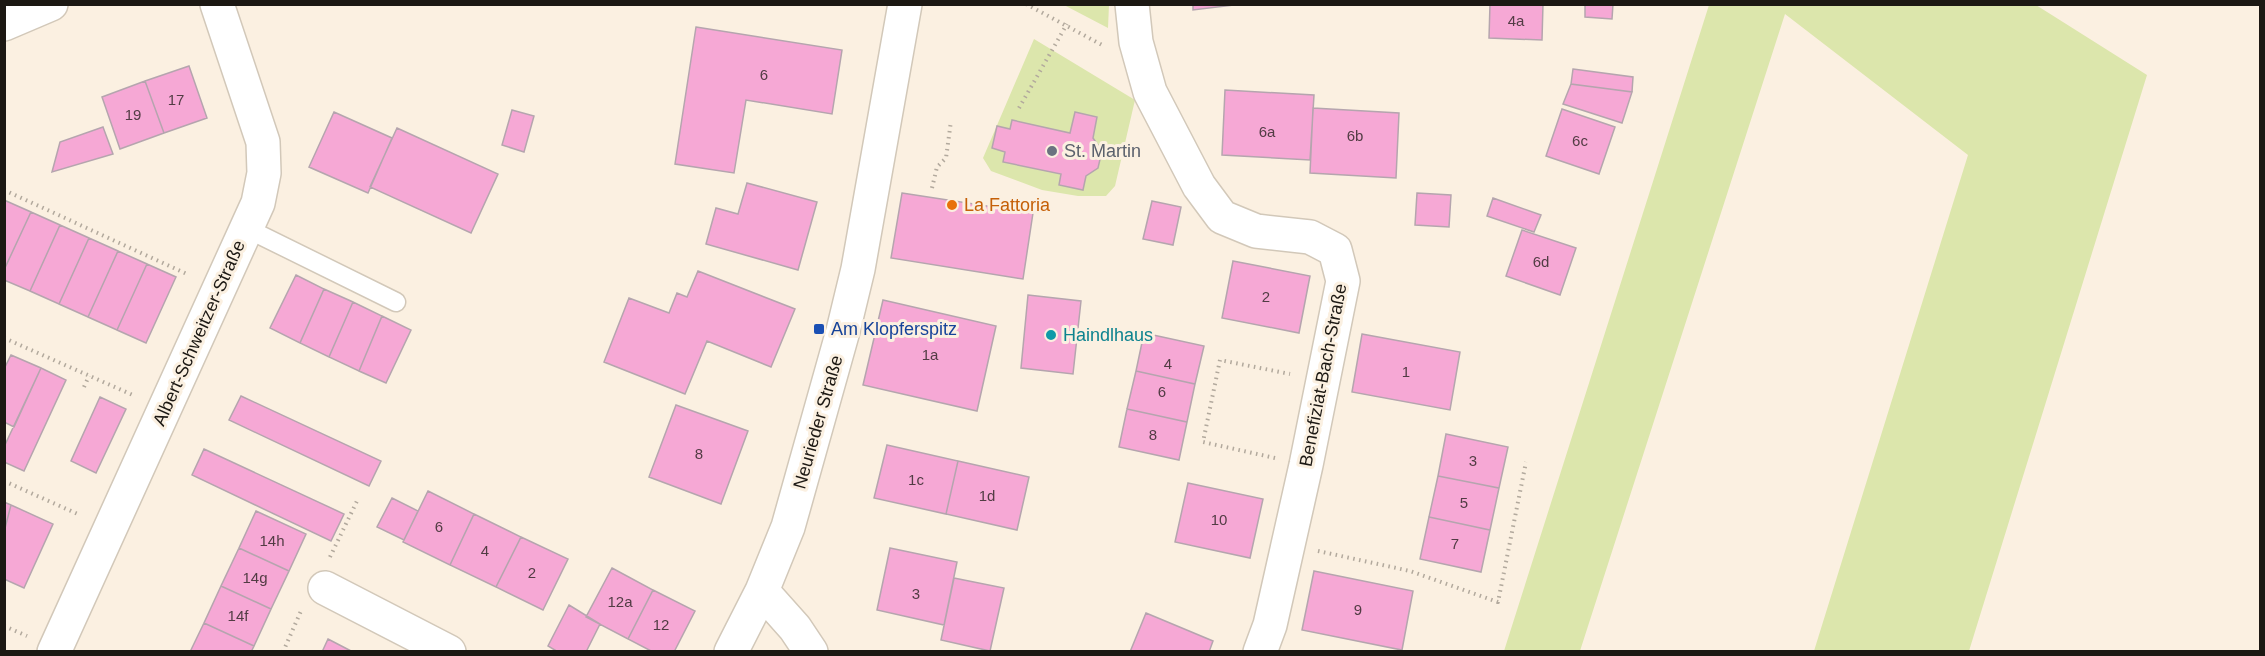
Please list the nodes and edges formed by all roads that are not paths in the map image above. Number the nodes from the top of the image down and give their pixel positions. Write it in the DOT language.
graph roads {
  1 [pos="51,4"];
  2 [pos="217,4"];
  3 [pos="905,4"];
  4 [pos="1132,4"];
  5 [pos="4,24"];
  6 [pos="246,228"];
  7 [pos="396,302"];
  8 [pos="325,588"];
  9 [pos="762,591"];
  10 [pos="54,651"];
  11 [pos="449,651"];
  12 [pos="731,651"];
  13 [pos="811,651"];
  14 [pos="1260,651"];
  1 -- 5 [label="street"];
  2 -- 6 [label="street, Albert-Schweitzer-Straße"];
  3 -- 9 [label="street, Neurieder Straße"];
  4 -- 14 [label="street, Benefiziat-Bach-Straße"];
  6 -- 7 [label="lane"];
  6 -- 10 [label="street, Albert-Schweitzer-Straße"];
  8 -- 11 [label="street"];
  9 -- 12 [label="street, Neurieder Straße"];
  9 -- 13 [label="street"];
}
